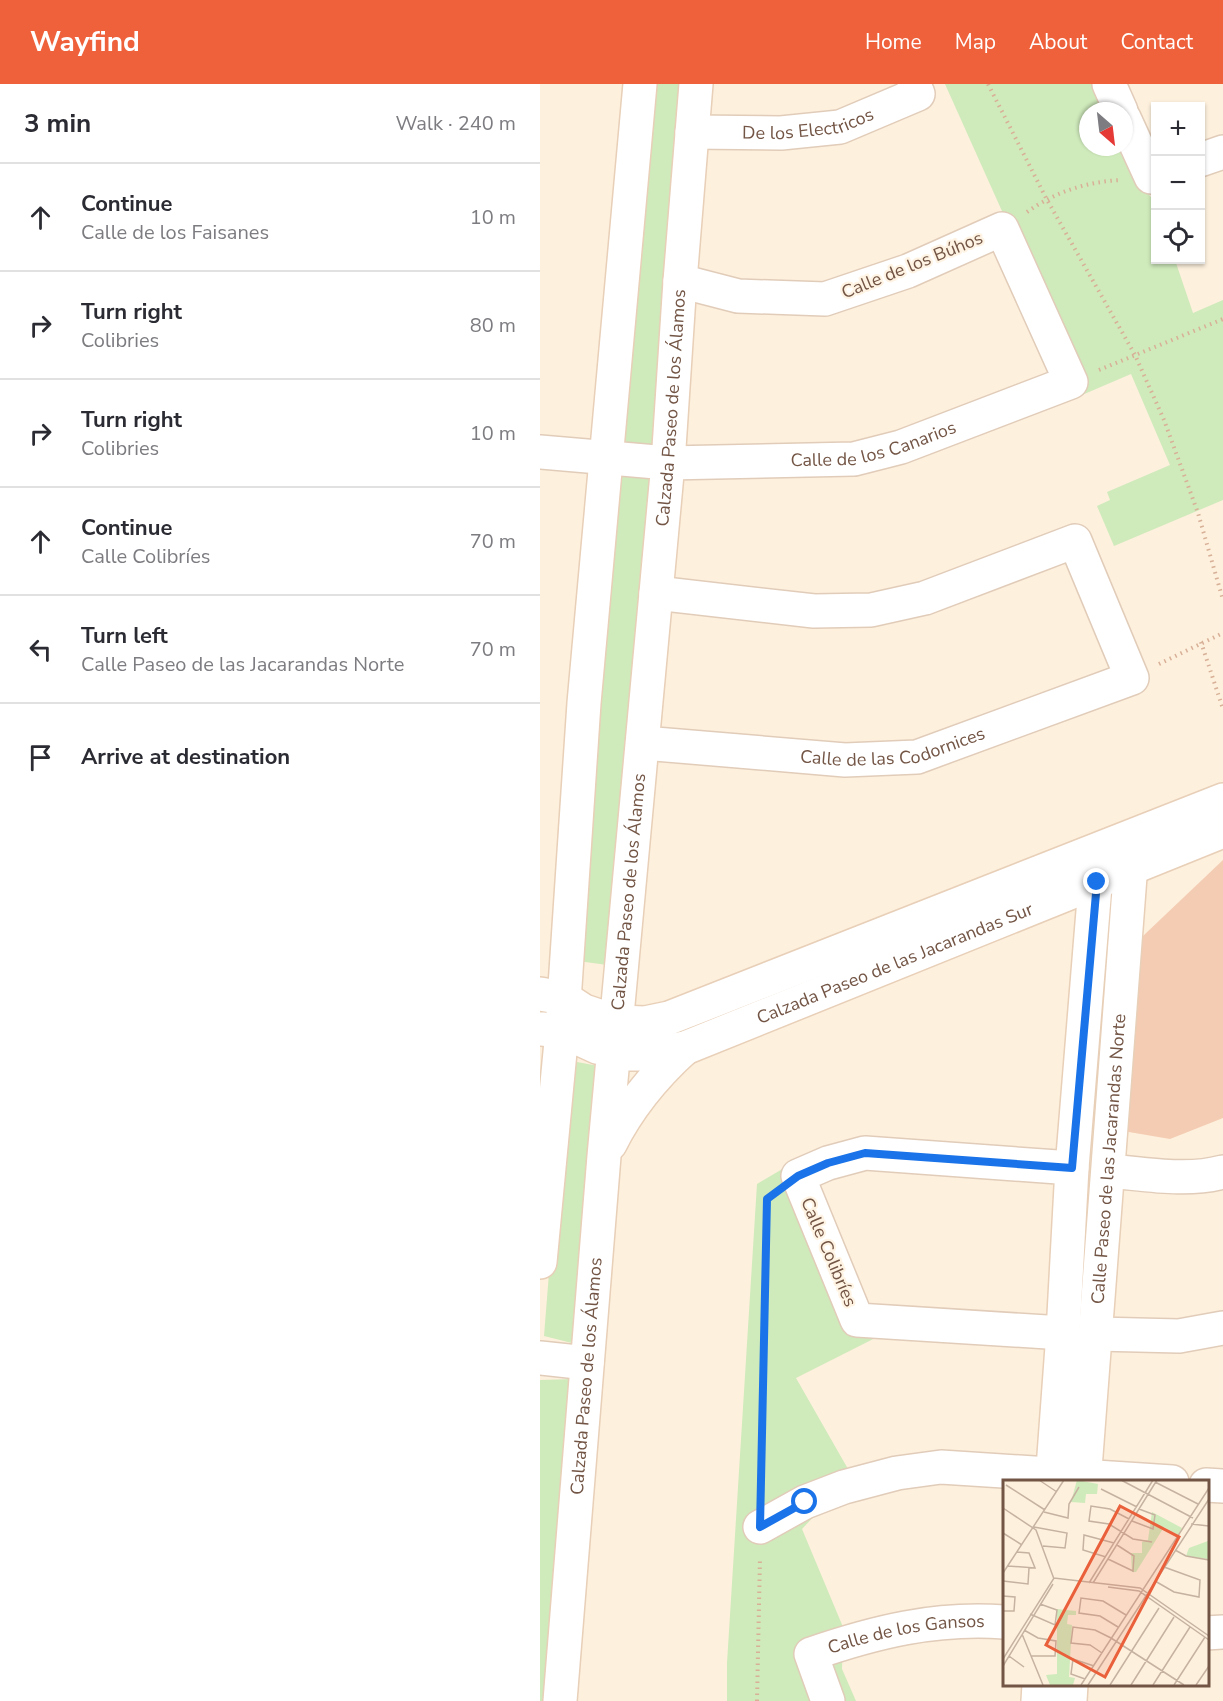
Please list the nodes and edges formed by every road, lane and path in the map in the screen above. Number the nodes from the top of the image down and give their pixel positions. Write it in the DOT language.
graph roads {
  1 [pos="640,84"];
  2 [pos="696,84"];
  3 [pos="988,84"];
  4 [pos="1109,84"];
  5 [pos="916,89"];
  6 [pos="1117,102"];
  7 [pos="693,132"];
  8 [pos="1133,136"];
  9 [pos="1223,152"];
  10 [pos="1205,158"];
  11 [pos="1151,173"];
  12 [pos="1151,177"];
  13 [pos="1046,198"];
  14 [pos="1002,229"];
  15 [pos="680,281"];
  16 [pos="1223,319"];
  17 [pos="1136,355"];
  18 [pos="1071,382"];
  19 [pos="540,452"];
  20 [pos="606,458"];
  21 [pos="668,463"];
  22 [pos="656,593"];
  23 [pos="1223,600"];
  24 [pos="1223,633"];
  25 [pos="1201,642"];
  26 [pos="1132,678"];
  27 [pos="1223,709"];
  28 [pos="643,743"];
  29 [pos="1223,800"];
  30 [pos="1223,831"];
  31 [pos="1132,835"];
  32 [pos="1098,848"];
  33 [pos="1132,869"];
  34 [pos="1097,882"];
  35 [pos="552,996"];
  36 [pos="551,1030"];
  37 [pos="616,1037"];
  38 [pos="685,1048"];
  39 [pos="604,1156"];
  40 [pos="1072,1168"];
  41 [pos="1108,1171"];
  42 [pos="1223,1172"];
  43 [pos="798,1176"];
  44 [pos="543,1193"];
  45 [pos="540,1262"];
  46 [pos="1223,1328"];
  47 [pos="1064,1333"];
  48 [pos="1097,1334"];
  49 [pos="540,1358"];
  50 [pos="587,1363"];
  51 [pos="1052,1478"];
  52 [pos="1085,1479"];
  53 [pos="1114,1480"];
  54 [pos="1208,1485"];
  55 [pos="1223,1486"];
  56 [pos="760,1527"];
  57 [pos="1003,1622"];
  58 [pos="1223,1632"];
  59 [pos="1208,1633"];
  60 [pos="1039,1686"];
  61 [pos="1071,1686"];
  62 [pos="560,1701"];
  63 [pos="757,1701"];
  64 [pos="828,1701"];
  65 [pos="1038,1701"];
  66 [pos="1070,1701"];
  1 -- 20 [label="street"];
  2 -- 7 [label="street, Calzada Paseo de los Álamos"];
  3 -- 13 [label="path"];
  4 -- 6 [label="street"];
  5 -- 7 [label="street, De los Electricos"];
  7 -- 15 [label="street, Calzada Paseo de los Álamos"];
  8 -- 11 [label="street"];
  9 -- 10 [label="street"];
  12 -- 13 [label="path"];
  13 -- 14 [label="path"];
  13 -- 17 [label="path"];
  14 -- 15 [label="street, Calle de los Búhos"];
  14 -- 18 [label="street"];
  15 -- 21 [label="street, Calzada Paseo de los Álamos"];
  16 -- 17 [label="path"];
  17 -- 18 [label="path"];
  17 -- 23 [label="path"];
  18 -- 21 [label="street, Calle de los Canarios"];
  19 -- 20 [label="street, Calle de los Canarios"];
  20 -- 21 [label="street, Calle de los Canarios"];
  20 -- 35 [label="street"];
  21 -- 22 [label="street, Calzada Paseo de los Álamos"];
  22 -- 26 [label="street"];
  22 -- 28 [label="street, Calzada Paseo de los Álamos"];
  24 -- 25 [label="path"];
  25 -- 26 [label="path"];
  25 -- 27 [label="path"];
  26 -- 28 [label="street, Calle de las Codornices"];
  28 -- 37 [label="street, Calzada Paseo de los Álamos"];
  29 -- 31 [label="street, Calzada Paseo de las Jacarandas Sur"];
  30 -- 33 [label="street, Calzada Paseo de las Jacarandas Sur"];
  31 -- 32 [label="street, Calzada Paseo de las Jacarandas Sur"];
  31 -- 33 [label="street, Calle Paseo de las Jacarandas Norte"];
  32 -- 34 [label="street, Calle Paseo de las Jacarandas Norte"];
  32 -- 37 [label="street, Calzada Paseo de las Jacarandas Sur"];
  33 -- 34 [label="street, Calzada Paseo de las Jacarandas Sur"];
  33 -- 41 [label="street, Calle Paseo de las Jacarandas Norte"];
  34 -- 38 [label="street, Calzada Paseo de las Jacarandas Sur"];
  34 -- 40 [label="street, Calle Paseo de las Jacarandas Norte"];
  35 -- 36 [label="street"];
  35 -- 37 [label="street, Calzada Paseo de las Jacarandas Sur"];
  36 -- 37 [label="street, Calzada Paseo de las Jacarandas Sur"];
  36 -- 44 [label="street"];
  37 -- 38 [label="street, Calzada Paseo de las Jacarandas Sur"];
  37 -- 39 [label="street, Calzada Paseo de los Álamos"];
  38 -- 39 [label="street"];
  39 -- 50 [label="street, Calzada Paseo de los Álamos"];
  40 -- 43 [label="street, Calle Colibríes"];
  40 -- 47 [label="street, Calle Paseo de las Jacarandas Norte"];
  41 -- 42 [label="street"];
  41 -- 48 [label="street, Calle Paseo de las Jacarandas Norte"];
  43 -- 47 [label="street, Calle Colibríes"];
  43 -- 56 [label="path"];
  44 -- 45 [label="street"];
  46 -- 48 [label="street"];
  47 -- 51 [label="street, Calle Paseo de las Jacarandas Norte"];
  48 -- 52 [label="street, Calle Paseo de las Jacarandas Norte"];
  49 -- 50 [label="street"];
  50 -- 62 [label="street, Calzada Paseo de los Álamos"];
  51 -- 52 [label="street"];
  51 -- 56 [label="street"];
  52 -- 53 [label="street"];
  54 -- 55 [label="street"];
  56 -- 63 [label="path"];
  57 -- 64 [label="street, Calle de los Gansos"];
  58 -- 59 [label="street"];
  60 -- 65 [label="street"];
  61 -- 66 [label="street"];
}
